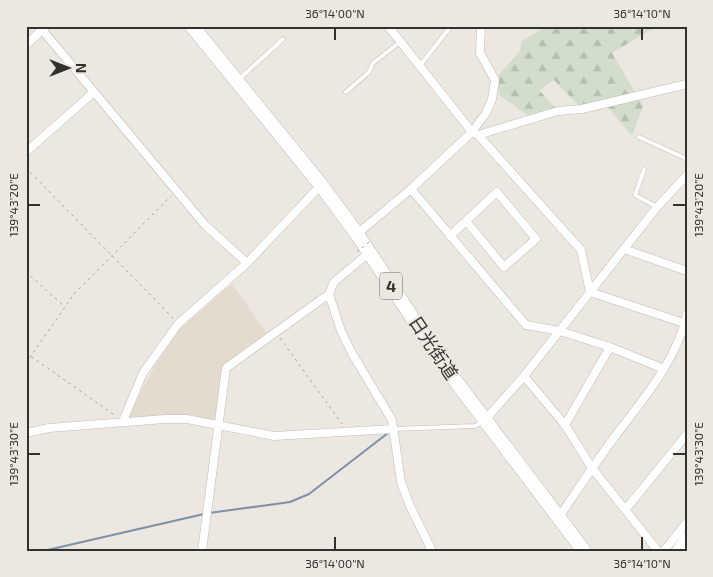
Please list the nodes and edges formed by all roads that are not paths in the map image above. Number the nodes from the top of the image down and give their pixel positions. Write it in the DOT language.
graph roads {
  1 [pos="192,26"];
  2 [pos="388,26"];
  3 [pos="451,26"];
  4 [pos="481,26"];
  5 [pos="43,27"];
  6 [pos="283,39"];
  7 [pos="400,42"];
  8 [pos="26,45"];
  9 [pos="419,67"];
  10 [pos="236,81"];
  11 [pos="687,84"];
  12 [pos="94,92"];
  13 [pos="346,92"];
  14 [pos="475,133"];
  15 [pos="639,137"];
  16 [pos="26,152"];
  17 [pos="687,159"];
  18 [pos="644,170"];
  19 [pos="687,175"];
  20 [pos="322,185"];
  21 [pos="411,190"];
  22 [pos="656,207"];
  23 [pos="466,221"];
  24 [pos="357,234"];
  25 [pos="450,236"];
  26 [pos="365,249"];
  27 [pos="624,249"];
  28 [pos="248,263"];
  29 [pos="687,272"];
  30 [pos="590,292"];
  31 [pos="328,294"];
  32 [pos="687,314"];
  33 [pos="686,324"];
  34 [pos="560,330"];
  35 [pos="610,347"];
  36 [pos="664,369"];
  37 [pos="524,376"];
  38 [pos="485,420"];
  39 [pos="123,421"];
  40 [pos="219,425"];
  41 [pos="564,425"];
  42 [pos="393,429"];
  43 [pos="26,433"];
  44 [pos="687,434"];
  45 [pos="592,468"];
  46 [pos="626,509"];
  47 [pos="559,517"];
  48 [pos="687,522"];
  49 [pos="687,537"];
  50 [pos="202,551"];
  51 [pos="432,551"];
  52 [pos="584,551"];
  53 [pos="658,551"];
  54 [pos="664,551"];
  55 [pos="676,551"];
  1 -- 10 [label="highway, 日光街道 / 4"];
  2 -- 7 [label="street"];
  3 -- 9 [label="lane"];
  4 -- 14 [label="street"];
  5 -- 8 [label="street"];
  5 -- 12 [label="street"];
  6 -- 10 [label="lane"];
  7 -- 9 [label="street"];
  7 -- 13 [label="lane"];
  9 -- 14 [label="street"];
  10 -- 20 [label="highway, 日光街道 / 4"];
  11 -- 14 [label="street"];
  12 -- 16 [label="street"];
  12 -- 28 [label="street"];
  14 -- 21 [label="street"];
  14 -- 30 [label="street"];
  15 -- 17 [label="lane"];
  18 -- 22 [label="lane"];
  19 -- 22 [label="street"];
  20 -- 24 [label="highway, 日光街道 / 4"];
  20 -- 28 [label="street"];
  21 -- 24 [label="street"];
  21 -- 25 [label="street"];
  22 -- 27 [label="street"];
  23 -- 23 [label="street"];
  23 -- 25 [label="street"];
  24 -- 26 [label="highway, 日光街道 / 4"];
  25 -- 34 [label="street"];
  26 -- 31 [label="street"];
  26 -- 38 [label="highway, 日光街道 / 4"];
  27 -- 29 [label="street"];
  27 -- 30 [label="street"];
  28 -- 39 [label="street"];
  30 -- 33 [label="street"];
  30 -- 34 [label="street"];
  31 -- 40 [label="street"];
  31 -- 42 [label="street"];
  32 -- 33 [label="street"];
  33 -- 36 [label="street"];
  34 -- 35 [label="street"];
  34 -- 37 [label="street"];
  35 -- 36 [label="street"];
  35 -- 41 [label="street"];
  36 -- 45 [label="street"];
  37 -- 38 [label="street"];
  37 -- 41 [label="street"];
  38 -- 42 [label="lane"];
  38 -- 47 [label="highway, 日光街道 / 4"];
  39 -- 40 [label="street"];
  39 -- 43 [label="street"];
  40 -- 42 [label="street"];
  40 -- 50 [label="street"];
  41 -- 45 [label="street"];
  42 -- 51 [label="street"];
  44 -- 46 [label="street"];
  45 -- 46 [label="street"];
  45 -- 47 [label="street"];
  46 -- 53 [label="street"];
  47 -- 52 [label="highway, 日光街道 / 4"];
  48 -- 54 [label="street"];
  49 -- 55 [label="main road"];
}
